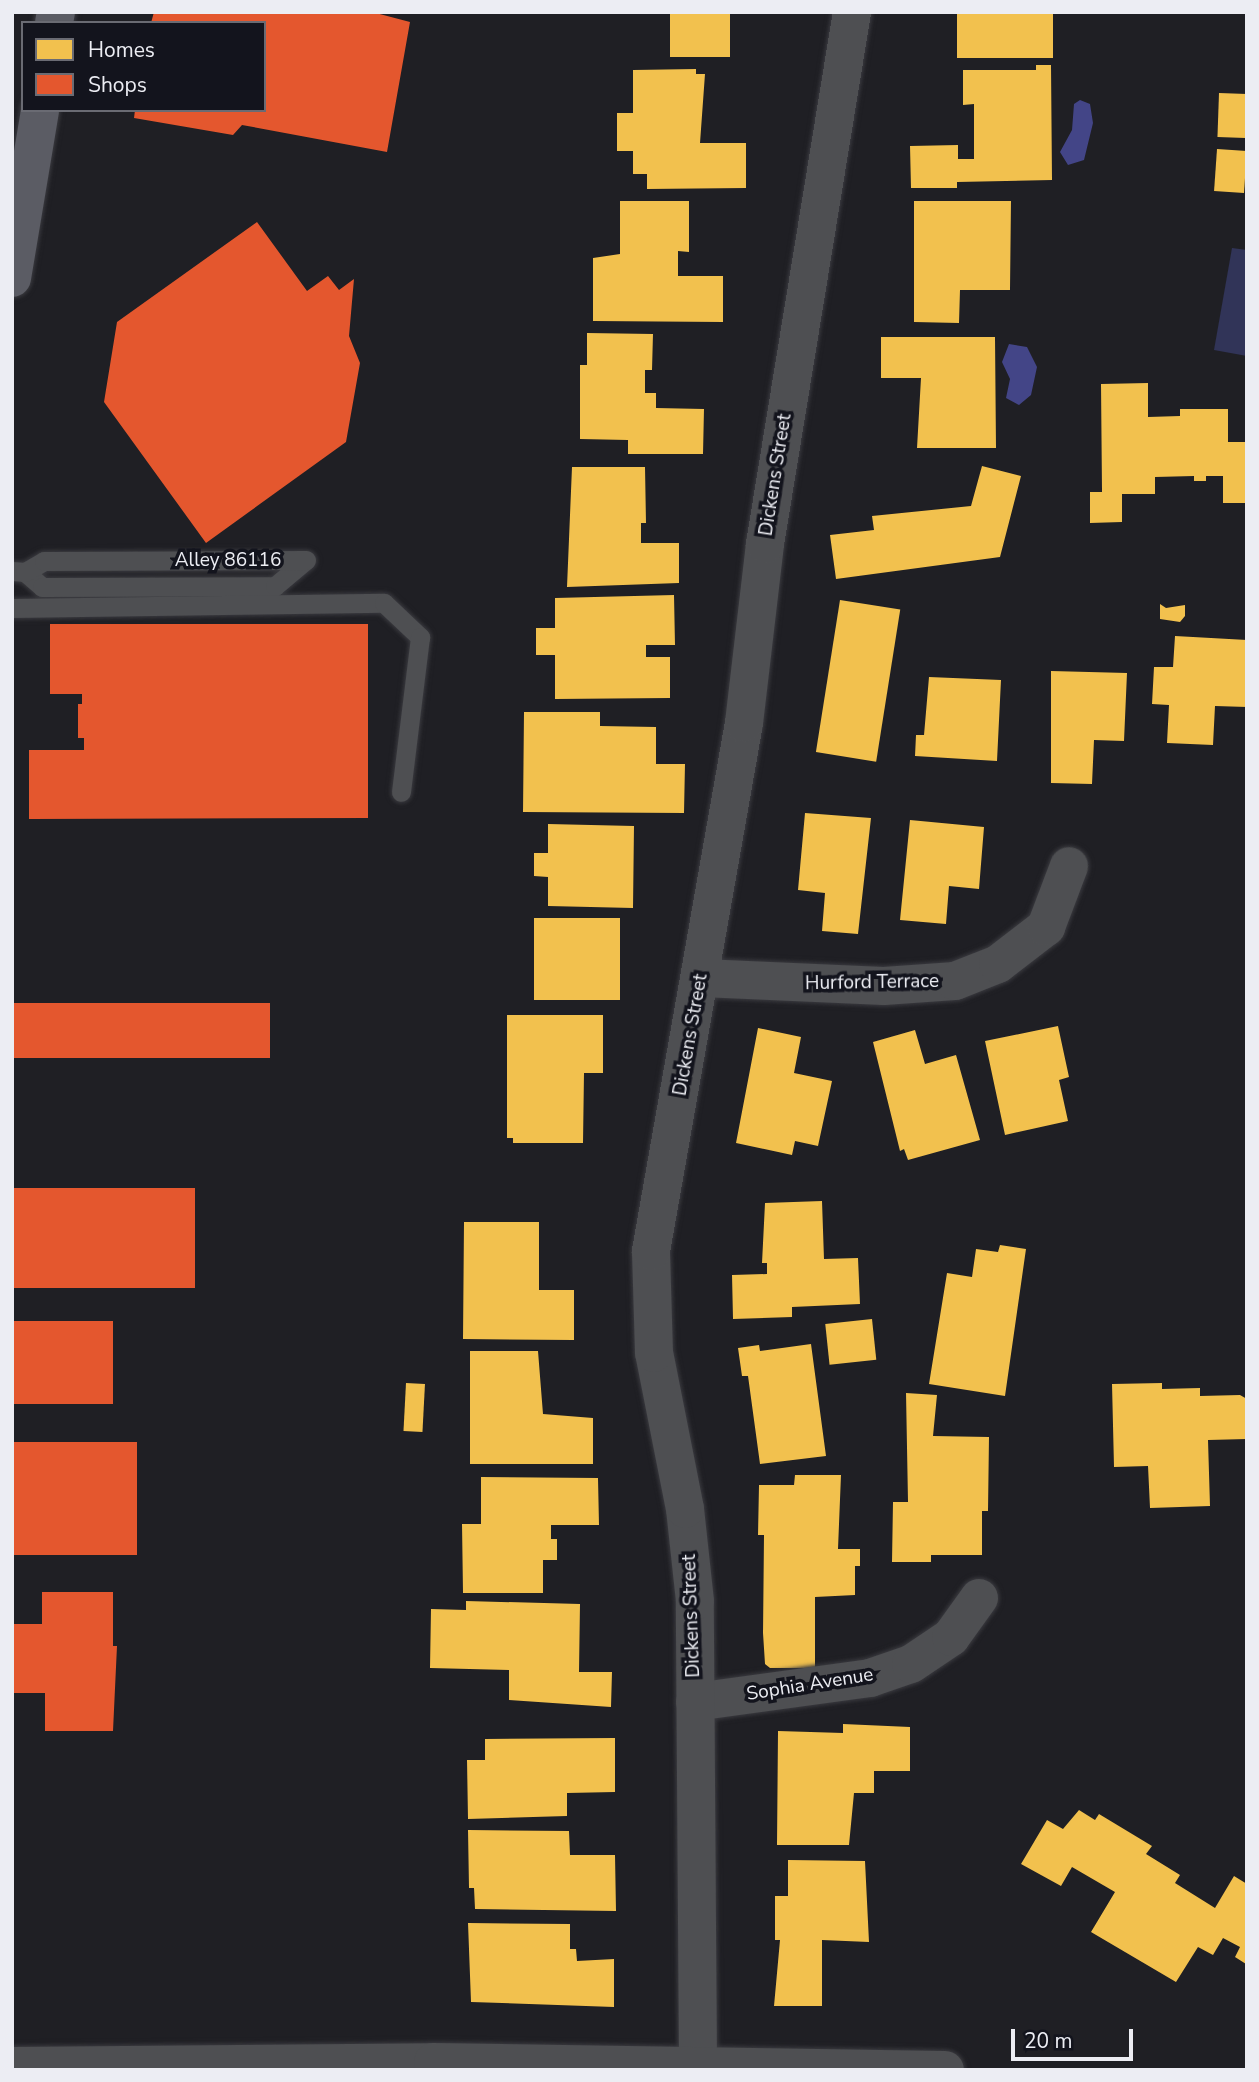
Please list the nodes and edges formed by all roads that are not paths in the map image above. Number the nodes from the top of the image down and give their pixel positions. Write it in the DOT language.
graph roads {
  1 [pos="852,12"];
  2 [pos="40,112"];
  3 [pos="12,278"];
  4 [pos="18,571"];
  5 [pos="12,608"];
  6 [pos="401,792"];
  7 [pos="1069,866"];
  8 [pos="702,978"];
  9 [pos="979,1598"];
  10 [pos="695,1702"];
  11 [pos="698,2064"];
  12 [pos="12,2066"];
  13 [pos="432,2066"];
  14 [pos="946,2070"];
  1 -- 8 [label="street, Dickens Street"];
  2 -- 3 [label="main road"];
  4 -- 4 [label="lane, Alley 86116"];
  5 -- 6 [label="lane"];
  7 -- 8 [label="street, Hurford Terrace"];
  8 -- 10 [label="street, Dickens Street"];
  9 -- 10 [label="street, Sophia Avenue"];
  10 -- 11 [label="street, Dickens Street"];
  11 -- 13 [label="street"];
  11 -- 14 [label="street"];
  12 -- 13 [label="street"];
}
